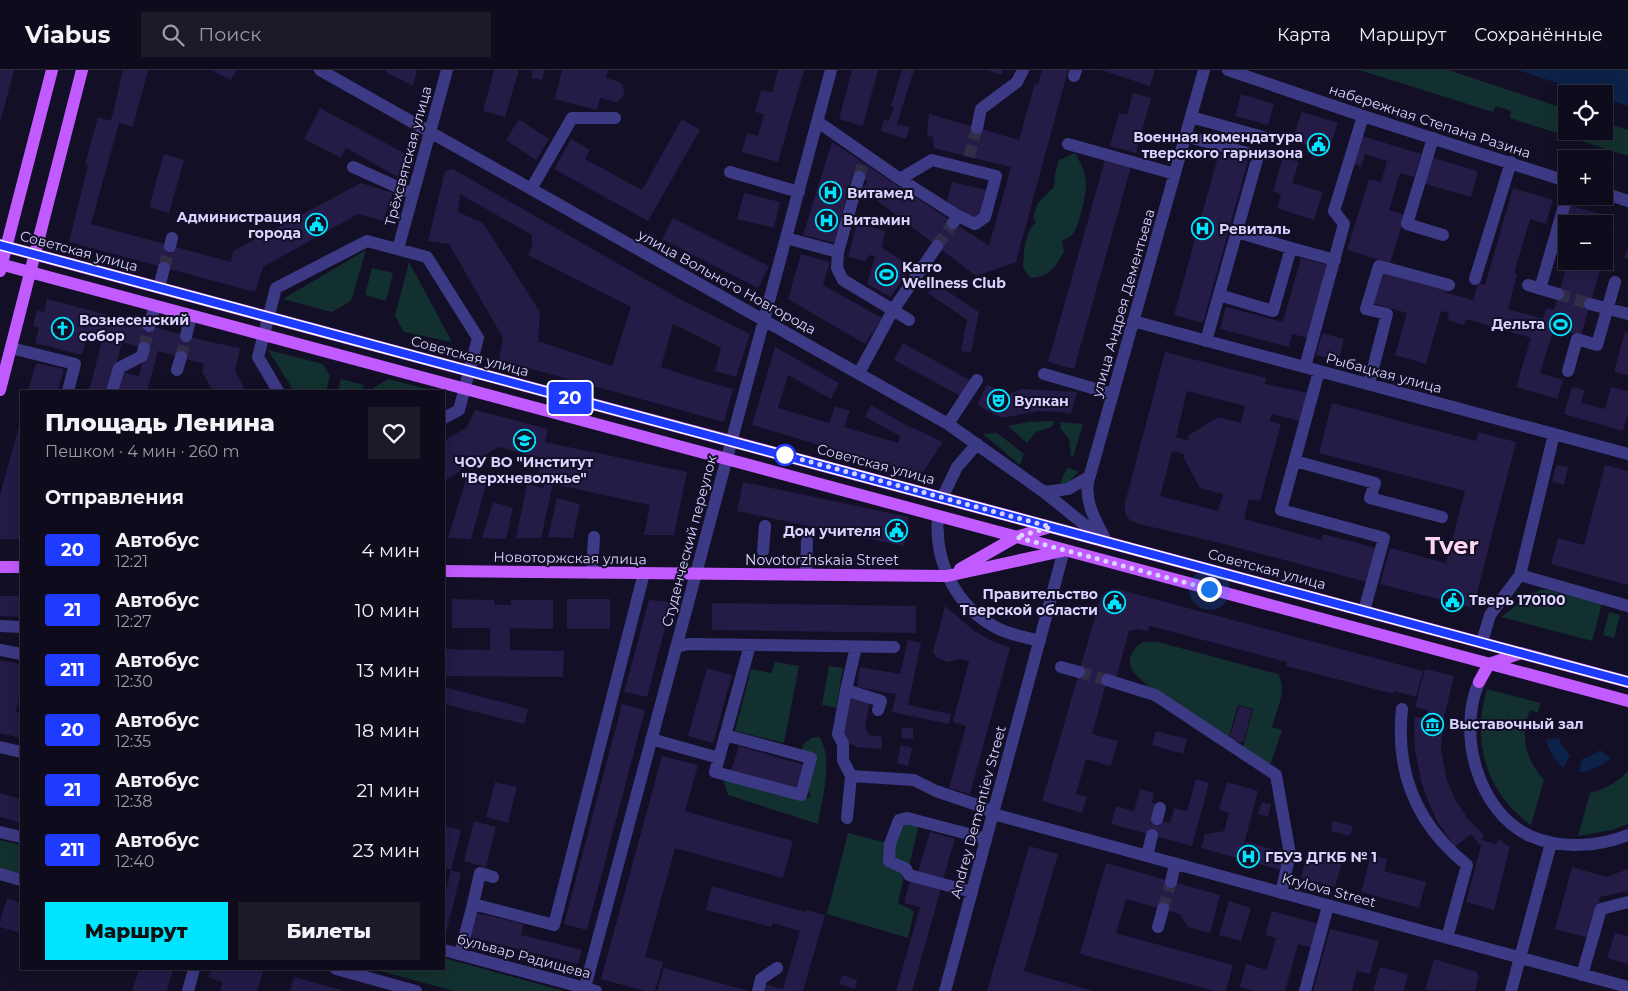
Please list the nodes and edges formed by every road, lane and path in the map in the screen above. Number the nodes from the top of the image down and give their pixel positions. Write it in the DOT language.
graph roads {
  1 [pos="52,70"];
  2 [pos="82,70"];
  3 [pos="320,70"];
  4 [pos="447,70"];
  5 [pos="832,70"];
  6 [pos="1022,70"];
  7 [pos="1204,70"];
  8 [pos="1228,70"];
  9 [pos="1191,116"];
  10 [pos="1363,116"];
  11 [pos="615,118"];
  12 [pos="818,122"];
  13 [pos="977,128"];
  14 [pos="430,132"];
  15 [pos="1186,136"];
  16 [pos="1263,137"];
  17 [pos="1433,138"];
  18 [pos="1068,144"];
  19 [pos="1511,162"];
  20 [pos="353,167"];
  21 [pos="730,172"];
  22 [pos="1175,174"];
  23 [pos="859,176"];
  24 [pos="1558,177"];
  25 [pos="900,178"];
  26 [pos="531,188"];
  27 [pos="799,192"];
  28 [pos="413,194"];
  29 [pos="1613,196"];
  30 [pos="1628,201"];
  31 [pos="1564,205"];
  32 [pos="1236,232"];
  33 [pos="1443,235"];
  34 [pos="786,238"];
  35 [pos="3,246"];
  36 [pos="937,246"];
  37 [pos="1291,248"];
  38 [pos="398,249"];
  39 [pos="838,252"];
  40 [pos="35,254"];
  41 [pos="1335,260"];
  42 [pos="0,267"];
  43 [pos="164,268"];
  44 [pos="30,273"];
  45 [pos="1475,280"];
  46 [pos="1616,282"];
  47 [pos="1449,285"];
  48 [pos="159,288"];
  49 [pos="1558,294"];
  50 [pos="1219,295"];
  51 [pos="1590,304"];
  52 [pos="155,306"];
  53 [pos="1608,308"];
  54 [pos="893,310"];
  55 [pos="1628,314"];
  56 [pos="192,316"];
  57 [pos="269,317"];
  58 [pos="764,320"];
  59 [pos="909,320"];
  60 [pos="1133,321"];
  61 [pos="150,326"];
  62 [pos="264,335"];
  63 [pos="186,336"];
  64 [pos="1206,341"];
  65 [pos="11,348"];
  66 [pos="144,348"];
  67 [pos="1305,367"];
  68 [pos="469,371"];
  69 [pos="1319,371"];
  70 [pos="1568,371"];
  71 [pos="859,373"];
  72 [pos="1044,374"];
  73 [pos="977,380"];
  74 [pos="1369,384"];
  75 [pos="464,389"];
  76 [pos="0,390"];
  77 [pos="68,390"];
  78 [pos="112,390"];
  79 [pos="277,390"];
  80 [pos="1113,394"];
  81 [pos="445,417"];
  82 [pos="948,424"];
  83 [pos="1554,434"];
  84 [pos="732,441"];
  85 [pos="977,444"];
  86 [pos="1628,454"];
  87 [pos="727,460"];
  88 [pos="1295,461"];
  89 [pos="1089,477"];
  90 [pos="1044,492"];
  91 [pos="942,498"];
  92 [pos="938,516"];
  93 [pos="1442,517"];
  94 [pos="765,526"];
  95 [pos="1051,527"];
  96 [pos="594,537"];
  97 [pos="1016,537"];
  98 [pos="807,541"];
  99 [pos="1106,542"];
  100 [pos="1064,550"];
  101 [pos="764,551"];
  102 [pos="0,567"];
  103 [pos="20,567"];
  104 [pos="445,571"];
  105 [pos="592,573"];
  106 [pos="644,573"];
  107 [pos="696,574"];
  108 [pos="806,575"];
  109 [pos="947,576"];
  110 [pos="1520,576"];
  111 [pos="1628,606"];
  112 [pos="1364,611"];
  113 [pos="0,626"];
  114 [pos="20,627"];
  115 [pos="1040,641"];
  116 [pos="1482,642"];
  117 [pos="750,644"];
  118 [pos="856,646"];
  119 [pos="676,647"];
  120 [pos="894,647"];
  121 [pos="0,650"];
  122 [pos="1521,653"];
  123 [pos="20,654"];
  124 [pos="1489,664"];
  125 [pos="1061,667"];
  126 [pos="1079,672"];
  127 [pos="1107,680"];
  128 [pos="1479,682"];
  129 [pos="1628,682"];
  130 [pos="846,690"];
  131 [pos="1628,701"];
  132 [pos="1402,709"];
  133 [pos="878,710"];
  134 [pos="725,735"];
  135 [pos="651,740"];
  136 [pos="0,747"];
  137 [pos="20,752"];
  138 [pos="719,758"];
  139 [pos="851,776"];
  140 [pos="899,811"];
  141 [pos="993,814"];
  142 [pos="847,818"];
  143 [pos="922,822"];
  144 [pos="0,832"];
  145 [pos="1152,835"];
  146 [pos="1628,835"];
  147 [pos="20,838"];
  148 [pos="986,840"];
  149 [pos="1551,843"];
  150 [pos="1147,856"];
  151 [pos="1175,864"];
  152 [pos="0,874"];
  153 [pos="493,877"];
  154 [pos="20,880"];
  155 [pos="1171,882"];
  156 [pos="972,892"];
  157 [pos="1280,893"];
  158 [pos="1628,902"];
  159 [pos="473,904"];
  160 [pos="1328,906"];
  161 [pos="1163,909"];
  162 [pos="1158,927"];
  163 [pos="1447,938"];
  164 [pos="445,950"];
  165 [pos="460,954"];
  166 [pos="1520,958"];
  167 [pos="777,968"];
  168 [pos="194,970"];
  169 [pos="338,970"];
  170 [pos="1582,975"];
  171 [pos="374,985"];
  172 [pos="1628,988"];
  173 [pos="588,990"];
  174 [pos="188,991"];
  175 [pos="416,991"];
  176 [pos="758,991"];
  177 [pos="945,991"];
  178 [pos="1305,991"];
  179 [pos="1511,991"];
  1 -- 35 [label="main road"];
  2 -- 40 [label="main road"];
  3 -- 14 [label="street, улица Вольного Новгорода"];
  4 -- 14 [label="street, Трёхсвятская улица"];
  5 -- 12 [label="street, Студенческий переулок"];
  6 -- 13 [label="street"];
  7 -- 9 [label="street, улица Андрея Дементьева"];
  8 -- 10 [label="street, набережная Степана Разина"];
  9 -- 15 [label="street, улица Андрея Дементьева"];
  9 -- 16 [label="street"];
  10 -- 17 [label="street, набережная Степана Разина"];
  10 -- 41 [label="street"];
  11 -- 26 [label="street"];
  12 -- 25 [label="street"];
  12 -- 27 [label="street, Студенческий переулок"];
  14 -- 26 [label="street, улица Вольного Новгорода"];
  14 -- 28 [label="street, Трёхсвятская улица"];
  15 -- 22 [label="street, улица Андрея Дементьева"];
  15 -- 32 [label="street"];
  17 -- 19 [label="street, набережная Степана Разина"];
  17 -- 33 [label="street"];
  18 -- 22 [label="street"];
  19 -- 24 [label="street, набережная Степана Разина"];
  19 -- 45 [label="street"];
  20 -- 28 [label="street"];
  21 -- 27 [label="street"];
  22 -- 60 [label="street, улица Андрея Дементьева"];
  23 -- 39 [label="street"];
  25 -- 25 [label="street"];
  26 -- 58 [label="street, улица Вольного Новгорода"];
  27 -- 34 [label="street, Студенческий переулок"];
  28 -- 38 [label="street, Трёхсвятская улица"];
  29 -- 30 [label="street"];
  31 -- 49 [label="street"];
  32 -- 37 [label="street"];
  32 -- 50 [label="street"];
  34 -- 39 [label="street"];
  34 -- 58 [label="street, Студенческий переулок"];
  35 -- 40 [label="main road, Советская улица"];
  35 -- 42 [label="main road"];
  36 -- 54 [label="street"];
  37 -- 41 [label="street"];
  37 -- 50 [label="street"];
  38 -- 57 [label="street"];
  38 -- 68 [label="street"];
  39 -- 54 [label="street"];
  40 -- 44 [label="main road"];
  40 -- 48 [label="main road, Советская улица"];
  41 -- 67 [label="street"];
  42 -- 44 [label="main road"];
  43 -- 48 [label="street"];
  44 -- 52 [label="main road"];
  44 -- 65 [label="main road"];
  46 -- 53 [label="street"];
  47 -- 74 [label="street"];
  48 -- 57 [label="main road, Советская улица"];
  50 -- 64 [label="street"];
  51 -- 53 [label="street"];
  52 -- 56 [label="main road"];
  52 -- 61 [label="street"];
  53 -- 55 [label="street"];
  53 -- 70 [label="street"];
  54 -- 59 [label="street"];
  54 -- 71 [label="street"];
  56 -- 62 [label="main road"];
  56 -- 63 [label="street"];
  57 -- 62 [label="street"];
  57 -- 68 [label="main road, Советская улица"];
  58 -- 71 [label="street, улица Вольного Новгорода"];
  58 -- 84 [label="street, Студенческий переулок"];
  60 -- 64 [label="street, Рыбацкая улица"];
  60 -- 80 [label="street, улица Андрея Дементьева"];
  62 -- 75 [label="main road"];
  62 -- 79 [label="street"];
  64 -- 67 [label="street, Рыбацкая улица"];
  65 -- 76 [label="main road"];
  65 -- 77 [label="street"];
  66 -- 78 [label="street"];
  67 -- 69 [label="street, Рыбацкая улица"];
  68 -- 75 [label="street"];
  68 -- 84 [label="main road, Советская улица"];
  69 -- 74 [label="street, Рыбацкая улица"];
  69 -- 88 [label="street"];
  71 -- 82 [label="street, улица Вольного Новгорода"];
  72 -- 80 [label="street"];
  73 -- 82 [label="street"];
  74 -- 83 [label="street, Рыбацкая улица"];
  75 -- 81 [label="street"];
  75 -- 87 [label="main road"];
  80 -- 89 [label="street, улица Андрея Дементьева"];
  82 -- 85 [label="street, улица Вольного Новгорода"];
  83 -- 86 [label="street, Рыбацкая улица"];
  83 -- 110 [label="street"];
  84 -- 87 [label="street, Студенческий переулок"];
  84 -- 91 [label="main road, Советская улица"];
  85 -- 90 [label="street, улица Вольного Новгорода"];
  85 -- 91 [label="street"];
  87 -- 92 [label="main road"];
  87 -- 107 [label="street, Студенческий переулок"];
  88 -- 93 [label="street"];
  88 -- 112 [label="street"];
  89 -- 90 [label="street"];
  89 -- 99 [label="street, улица Андрея Дементьева"];
  90 -- 99 [label="street, улица Вольного Новгорода"];
  91 -- 95 [label="main road, Советская улица"];
  92 -- 97 [label="main road"];
  92 -- 109 [label="street"];
  94 -- 101 [label="street"];
  95 -- 97 [label="main road"];
  95 -- 99 [label="main road, Советская улица"];
  96 -- 105 [label="street"];
  97 -- 100 [label="main road"];
  97 -- 109 [label="main road"];
  98 -- 108 [label="street"];
  99 -- 112 [label="main road, Советская улица"];
  100 -- 109 [label="main road"];
  100 -- 115 [label="street"];
  100 -- 124 [label="main road"];
  102 -- 103 [label="main road"];
  104 -- 105 [label="main road, Новоторжская улица"];
  105 -- 106 [label="main road, Новоторжская улица"];
  106 -- 107 [label="main road, Новоторжская улица"];
  106 -- 159 [label="street"];
  107 -- 108 [label="main road, Novotorzhskaia Street"];
  107 -- 119 [label="street, Студенческий переулок"];
  108 -- 109 [label="main road, Novotorzhskaia Street"];
  109 -- 115 [label="street"];
  110 -- 111 [label="street"];
  110 -- 116 [label="street"];
  112 -- 116 [label="main road, Советская улица"];
  113 -- 114 [label="street"];
  115 -- 141 [label="street, Andrey Dementiev Street"];
  116 -- 122 [label="main road, Советская улица"];
  117 -- 118 [label="street"];
  117 -- 119 [label="street"];
  117 -- 134 [label="street"];
  118 -- 120 [label="street"];
  118 -- 130 [label="street"];
  119 -- 135 [label="street, Студенческий переулок"];
  121 -- 123 [label="street"];
  122 -- 124 [label="main road"];
  122 -- 129 [label="main road, Советская улица"];
  124 -- 128 [label="main road"];
  124 -- 131 [label="main road"];
  125 -- 126 [label="street"];
  127 -- 157 [label="street"];
  128 -- 149 [label="street"];
  130 -- 133 [label="street"];
  130 -- 139 [label="street"];
  132 -- 163 [label="street"];
  134 -- 138 [label="street"];
  134 -- 138 [label="street"];
  135 -- 138 [label="street"];
  135 -- 173 [label="street, Студенческий переулок"];
  136 -- 137 [label="street"];
  139 -- 141 [label="street, Krylova Street"];
  139 -- 142 [label="street"];
  140 -- 143 [label="street"];
  141 -- 148 [label="street, Andrey Dementiev Street"];
  141 -- 150 [label="street, Krylova Street"];
  143 -- 148 [label="street"];
  143 -- 156 [label="street"];
  144 -- 147 [label="street"];
  145 -- 150 [label="street"];
  146 -- 149 [label="street"];
  148 -- 156 [label="street, Andrey Dementiev Street"];
  149 -- 166 [label="street"];
  150 -- 151 [label="street, Krylova Street"];
  151 -- 155 [label="street"];
  151 -- 157 [label="street, Krylova Street"];
  152 -- 154 [label="street"];
  153 -- 159 [label="street"];
  156 -- 177 [label="street, Andrey Dementiev Street"];
  157 -- 160 [label="street, Krylova Street"];
  158 -- 170 [label="street"];
  159 -- 165 [label="street"];
  160 -- 163 [label="street, Krylova Street"];
  160 -- 178 [label="street"];
  161 -- 162 [label="street"];
  163 -- 166 [label="street, Krylova Street"];
  164 -- 165 [label="street, бульвар Радищева"];
  165 -- 173 [label="street, бульвар Радищева"];
  166 -- 170 [label="street, Krylova Street"];
  166 -- 179 [label="street"];
  167 -- 176 [label="street"];
  168 -- 174 [label="street"];
  169 -- 171 [label="street"];
  170 -- 172 [label="street, Krylova Street"];
  171 -- 175 [label="street"];
}
